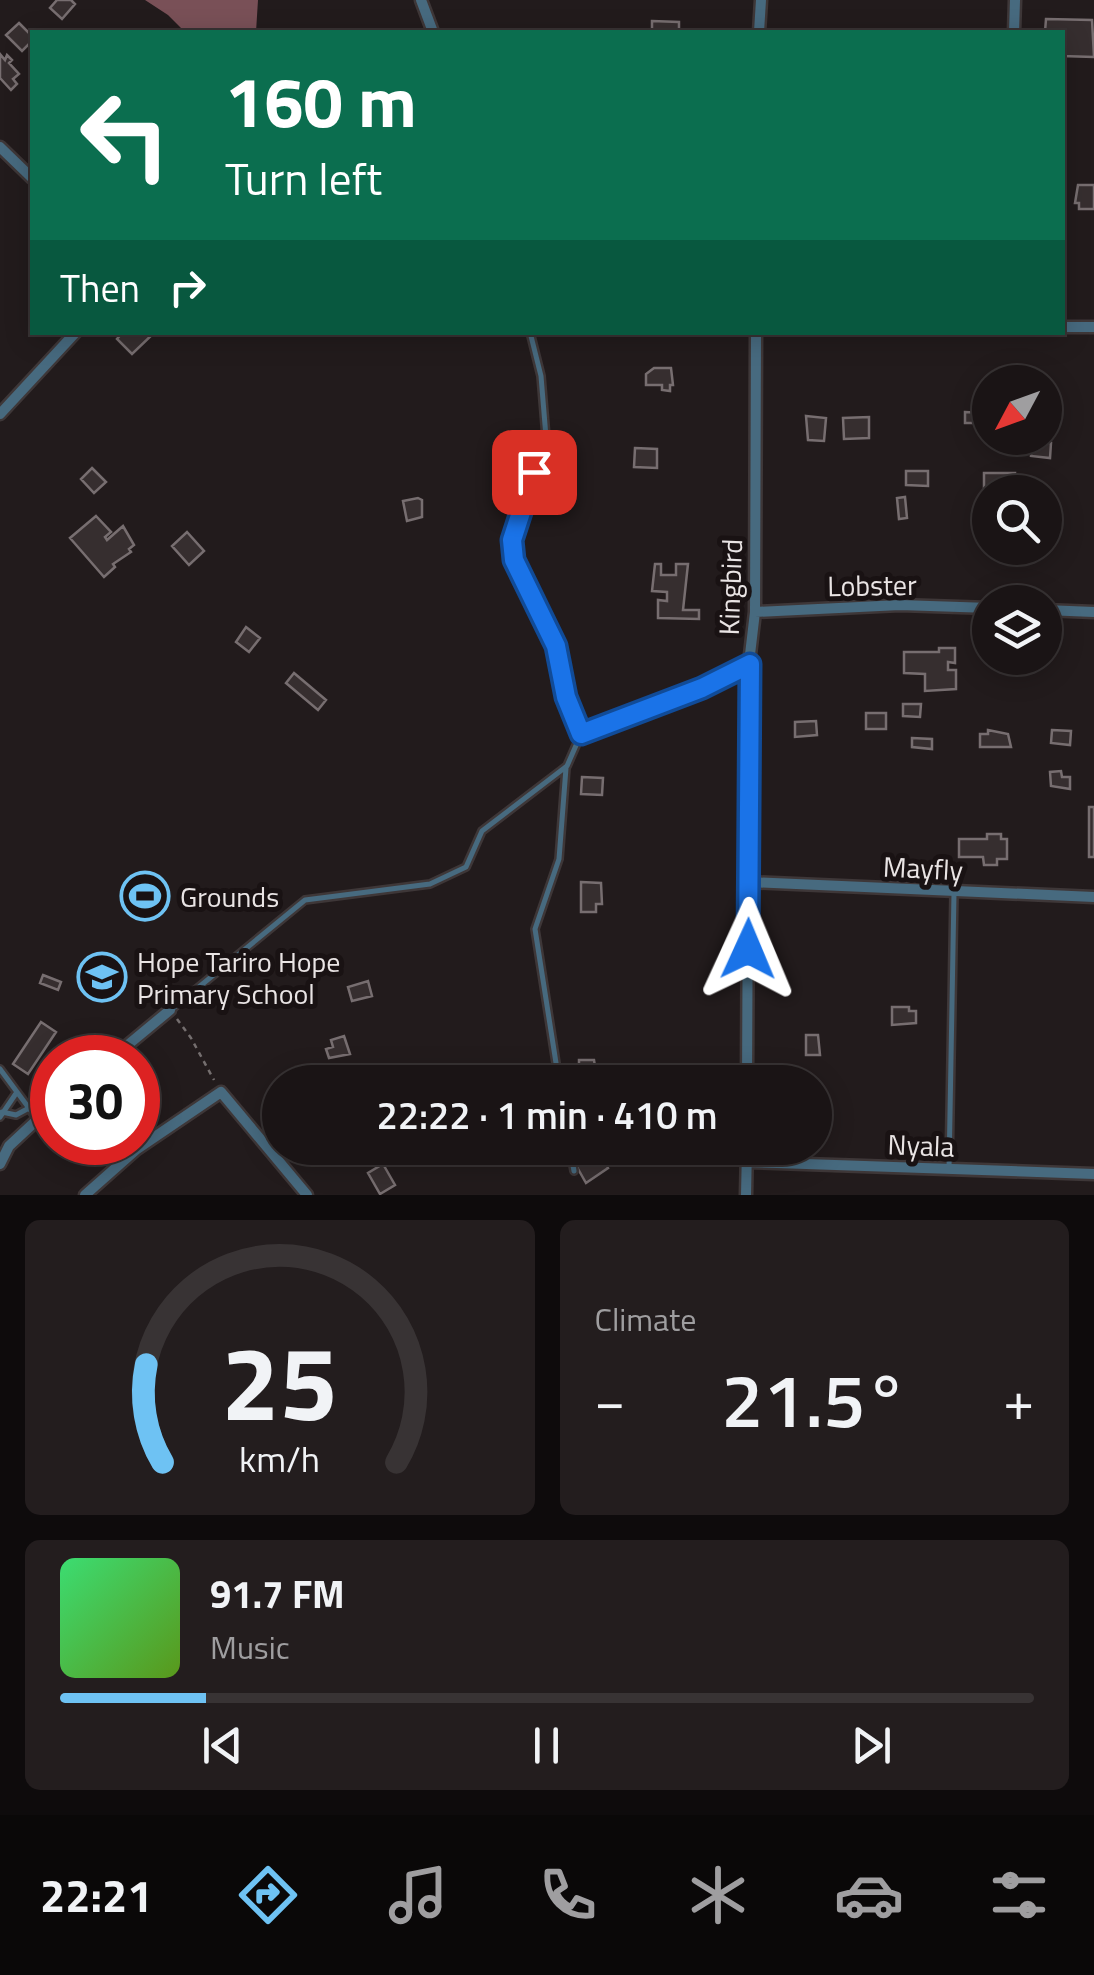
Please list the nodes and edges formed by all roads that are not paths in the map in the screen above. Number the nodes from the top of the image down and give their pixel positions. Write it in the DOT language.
graph roads {
  1 [pos="422,0"];
  2 [pos="760,0"];
  3 [pos="1015,0"];
  4 [pos="432,30"];
  5 [pos="759,30"];
  6 [pos="1014,30"];
  7 [pos="0,148"];
  8 [pos="30,176"];
  9 [pos="1065,326"];
  10 [pos="1094,327"];
  11 [pos="73,335"];
  12 [pos="531,335"];
  13 [pos="756,335"];
  14 [pos="0,414"];
  15 [pos="972,607"];
  16 [pos="1062,611"];
  17 [pos="755,612"];
  18 [pos="1094,612"];
  19 [pos="750,664"];
  20 [pos="581,734"];
  21 [pos="567,766"];
  22 [pos="749,882"];
  23 [pos="954,892"];
  24 [pos="1094,897"];
  25 [pos="170,1010"];
  26 [pos="140,1035"];
  27 [pos="557,1065"];
  28 [pos="747,1065"];
  29 [pos="0,1068"];
  30 [pos="17,1092"];
  31 [pos="29,1108"];
  32 [pos="1,1114"];
  33 [pos="30,1126"];
  34 [pos="0,1164"];
  35 [pos="573,1165"];
  36 [pos="746,1165"];
  37 [pos="832,1165"];
  38 [pos="949,1168"];
  39 [pos="574,1172"];
  40 [pos="1094,1174"];
  41 [pos="85,1195"];
  42 [pos="306,1195"];
  43 [pos="746,1195"];
  1 -- 4 [label="street"];
  2 -- 5 [label="street"];
  3 -- 6 [label="street"];
  7 -- 8 [label="street"];
  9 -- 10 [label="street"];
  11 -- 14 [label="street"];
  12 -- 20 [label="lane"];
  13 -- 17 [label="street, Kingbird"];
  15 -- 17 [label="street, Lobster"];
  16 -- 18 [label="street"];
  17 -- 19 [label="street, Kingbird"];
  19 -- 20 [label="lane"];
  19 -- 22 [label="street, Kingbird"];
  20 -- 21 [label="lane"];
  21 -- 25 [label="lane"];
  21 -- 27 [label="lane"];
  22 -- 23 [label="street, Mayfly"];
  22 -- 28 [label="street, Kingbird"];
  23 -- 24 [label="street, Mayfly"];
  23 -- 38 [label="lane"];
  25 -- 26 [label="street"];
  29 -- 30 [label="lane"];
  30 -- 31 [label="lane"];
  30 -- 32 [label="lane"];
  31 -- 32 [label="lane"];
  33 -- 34 [label="street"];
  35 -- 39 [label="lane"];
  36 -- 43 [label="street"];
  37 -- 38 [label="street, Nyala"];
  38 -- 40 [label="street, Nyala"];
  41 -- 42 [label="street"];
}
